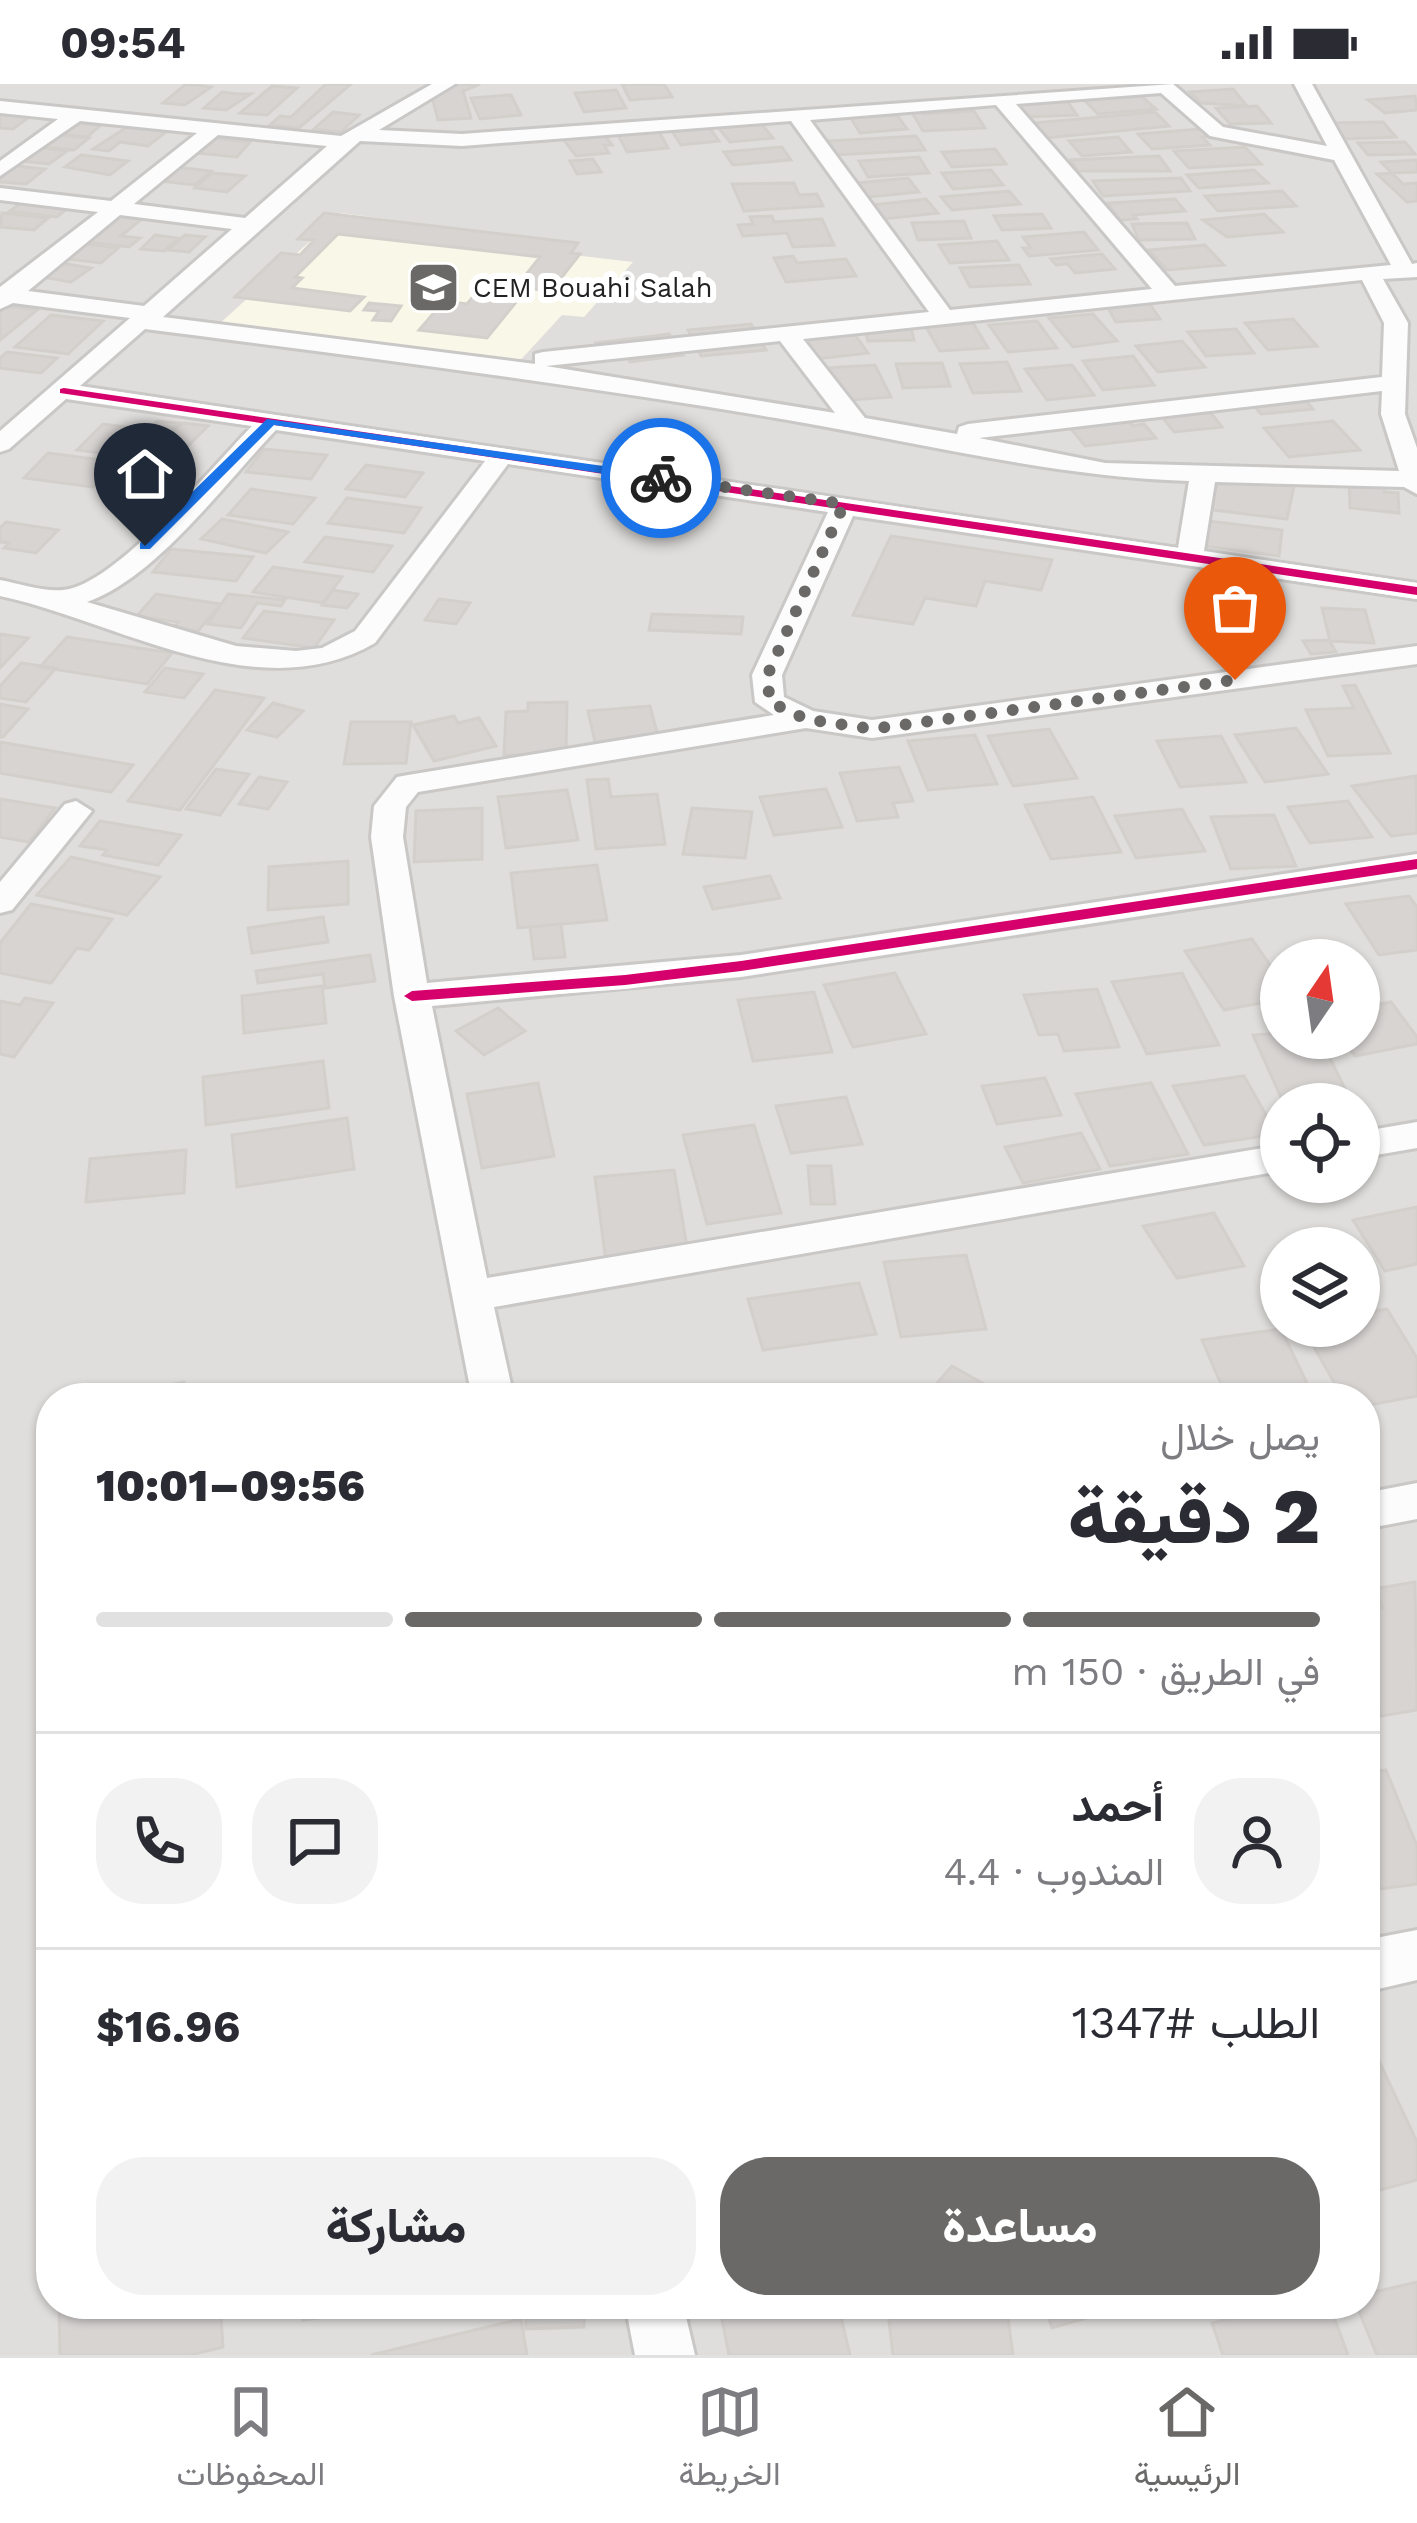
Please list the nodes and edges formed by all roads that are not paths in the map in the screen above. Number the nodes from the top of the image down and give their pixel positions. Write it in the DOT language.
graph roads {
  1 [pos="446,84"];
  2 [pos="1303,84"];
  3 [pos="1164,85"];
  4 [pos="1001,99"];
  5 [pos="0,107"];
  6 [pos="76,115"];
  7 [pos="797,115"];
  8 [pos="211,131"];
  9 [pos="351,139"];
  10 [pos="1342,155"];
  11 [pos="0,170"];
  12 [pos="0,194"];
  13 [pos="115,209"];
  14 [pos="254,225"];
  15 [pos="1411,271"];
  16 [pos="1369,273"];
  17 [pos="1169,293"];
  18 [pos="3,297"];
  19 [pos="944,317"];
  20 [pos="149,318"];
  21 [pos="786,333"];
  22 [pos="484,365"];
  23 [pos="1392,383"];
  24 [pos="64,392"];
  25 [pos="271,421"];
  26 [pos="857,425"];
  27 [pos="927,436"];
  28 [pos="0,444"];
  29 [pos="502,455"];
  30 [pos="1203,476"];
  31 [pos="1414,482"];
  32 [pos="844,504"];
  33 [pos="1190,557"];
  34 [pos="0,588"];
  35 [pos="1417,591"];
  36 [pos="53,599"];
  37 [pos="1417,655"];
  38 [pos="806,719"];
  39 [pos="76,811"];
  40 [pos="1417,864"];
  41 [pos="0,903"];
  42 [pos="412,996"];
  43 [pos="1417,1135"];
  44 [pos="1380,1141"];
  45 [pos="1260,1162"];
  46 [pos="471,1296"];
  47 [pos="490,1383"];
  48 [pos="1417,1501"];
  49 [pos="1380,1508"];
  50 [pos="1417,1955"];
  51 [pos="1380,1963"];
  52 [pos="657,2319"];
  53 [pos="665,2355"];
  1 -- 9 [label="street"];
  2 -- 10 [label="street"];
  3 -- 4 [label="street"];
  3 -- 10 [label="street"];
  4 -- 7 [label="street"];
  4 -- 17 [label="street"];
  5 -- 6 [label="street"];
  6 -- 8 [label="street"];
  6 -- 11 [label="street"];
  7 -- 9 [label="street"];
  7 -- 19 [label="street"];
  8 -- 9 [label="street"];
  8 -- 13 [label="street"];
  9 -- 14 [label="street"];
  10 -- 15 [label="street"];
  12 -- 13 [label="street"];
  13 -- 14 [label="street"];
  13 -- 18 [label="street"];
  14 -- 20 [label="street"];
  15 -- 16 [label="street"];
  16 -- 17 [label="street"];
  16 -- 23 [label="street"];
  17 -- 19 [label="street"];
  18 -- 20 [label="street"];
  19 -- 21 [label="street"];
  20 -- 22 [label="street"];
  20 -- 24 [label="street"];
  21 -- 22 [label="street"];
  21 -- 26 [label="street"];
  22 -- 26 [label="street"];
  23 -- 27 [label="street"];
  23 -- 31 [label="street"];
  24 -- 25 [label="street"];
  24 -- 28 [label="street"];
  25 -- 29 [label="street"];
  25 -- 36 [label="street"];
  26 -- 27 [label="street"];
  27 -- 30 [label="street"];
  29 -- 32 [label="street"];
  29 -- 36 [label="street"];
  30 -- 31 [label="street"];
  30 -- 33 [label="street"];
  32 -- 33 [label="street"];
  32 -- 38 [label="street"];
  33 -- 35 [label="street"];
  34 -- 36 [label="street"];
  37 -- 38 [label="street"];
  38 -- 42 [label="street"];
  39 -- 41 [label="street"];
  40 -- 42 [label="street"];
  42 -- 46 [label="street"];
  43 -- 44 [label="street"];
  45 -- 46 [label="street"];
  46 -- 47 [label="street"];
  48 -- 49 [label="street"];
  50 -- 51 [label="street"];
  52 -- 53 [label="street"];
}
